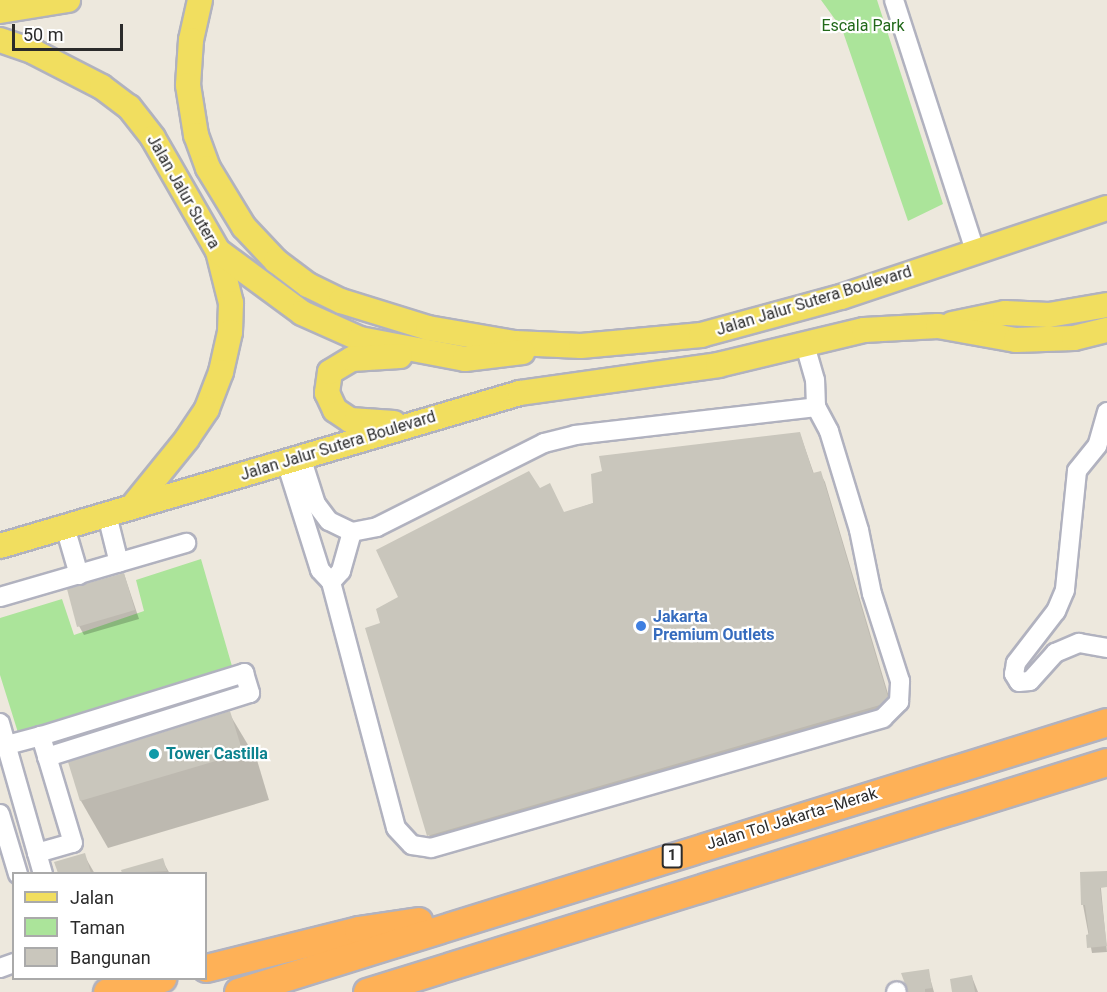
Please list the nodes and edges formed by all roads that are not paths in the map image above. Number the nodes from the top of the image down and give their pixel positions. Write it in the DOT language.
graph roads {
  1 [pos="68,0"];
  2 [pos="200,0"];
  3 [pos="894,0"];
  4 [pos="0,11"];
  5 [pos="0,40"];
  6 [pos="1101,212"];
  7 [pos="218,251"];
  8 [pos="975,251"];
  9 [pos="1107,305"];
  10 [pos="938,326"];
  11 [pos="1107,330"];
  12 [pos="581,346"];
  13 [pos="805,346"];
  14 [pos="465,359"];
  15 [pos="816,407"];
  16 [pos="1107,412"];
  17 [pos="440,415"];
  18 [pos="294,460"];
  19 [pos="132,507"];
  20 [pos="107,515"];
  21 [pos="65,527"];
  22 [pos="352,532"];
  23 [pos="186,543"];
  24 [pos="0,546"];
  25 [pos="119,563"];
  26 [pos="79,575"];
  27 [pos="331,582"];
  28 [pos="0,597"];
  29 [pos="1107,648"];
  30 [pos="1107,722"];
  31 [pos="0,723"];
  32 [pos="41,736"];
  33 [pos="7,745"];
  34 [pos="47,757"];
  35 [pos="1107,762"];
  36 [pos="0,814"];
  37 [pos="37,854"];
  38 [pos="11,869"];
  39 [pos="43,872"];
  40 [pos="505,908"];
  41 [pos="546,936"];
  42 [pos="207,968"];
  43 [pos="154,980"];
  44 [pos="107,992"];
  45 [pos="238,992"];
  46 [pos="367,992"];
  47 [pos="422,992"];
  1 -- 4 [label="main road"];
  2 -- 12 [label="main road, Jalan Jalur Sutera Boulevard"];
  3 -- 8 [label="street"];
  5 -- 7 [label="main road, Jalan Jalur Sutera"];
  6 -- 8 [label="main road, Jalan Jalur Sutera Boulevard"];
  7 -- 14 [label="main road"];
  7 -- 19 [label="main road, Jalan Jalur Sutera"];
  8 -- 12 [label="main road, Jalan Jalur Sutera Boulevard"];
  9 -- 10 [label="main road"];
  10 -- 11 [label="main road, Jalan Jalur Sutera Boulevard"];
  10 -- 13 [label="main road, Jalan Jalur Sutera Boulevard"];
  12 -- 14 [label="main road"];
  13 -- 15 [label="street"];
  13 -- 17 [label="main road, Jalan Jalur Sutera Boulevard"];
  14 -- 17 [label="main road"];
  15 -- 22 [label="street"];
  15 -- 27 [label="street"];
  16 -- 29 [label="street"];
  17 -- 18 [label="main road, Jalan Jalur Sutera Boulevard"];
  18 -- 19 [label="main road, Jalan Jalur Sutera Boulevard"];
  18 -- 22 [label="street"];
  18 -- 27 [label="street"];
  19 -- 20 [label="main road, Jalan Jalur Sutera Boulevard"];
  20 -- 21 [label="main road, Jalan Jalur Sutera Boulevard"];
  20 -- 25 [label="street"];
  21 -- 24 [label="main road, Jalan Jalur Sutera Boulevard"];
  21 -- 26 [label="street"];
  22 -- 27 [label="street"];
  23 -- 25 [label="street"];
  25 -- 26 [label="street"];
  26 -- 28 [label="street"];
  30 -- 40 [label="highway, Jalan Tol Jakarta–Merak / 1"];
  31 -- 33 [label="street"];
  32 -- 33 [label="street"];
  32 -- 34 [label="street"];
  32 -- 34 [label="street"];
  33 -- 37 [label="street"];
  34 -- 37 [label="street"];
  35 -- 41 [label="highway, 1"];
  36 -- 38 [label="street"];
  37 -- 39 [label="street"];
  40 -- 42 [label="highway"];
  40 -- 45 [label="highway, Jalan Tol Jakarta–Merak / 1"];
  41 -- 46 [label="highway, 1"];
  41 -- 47 [label="highway"];
  43 -- 44 [label="highway"];
}
